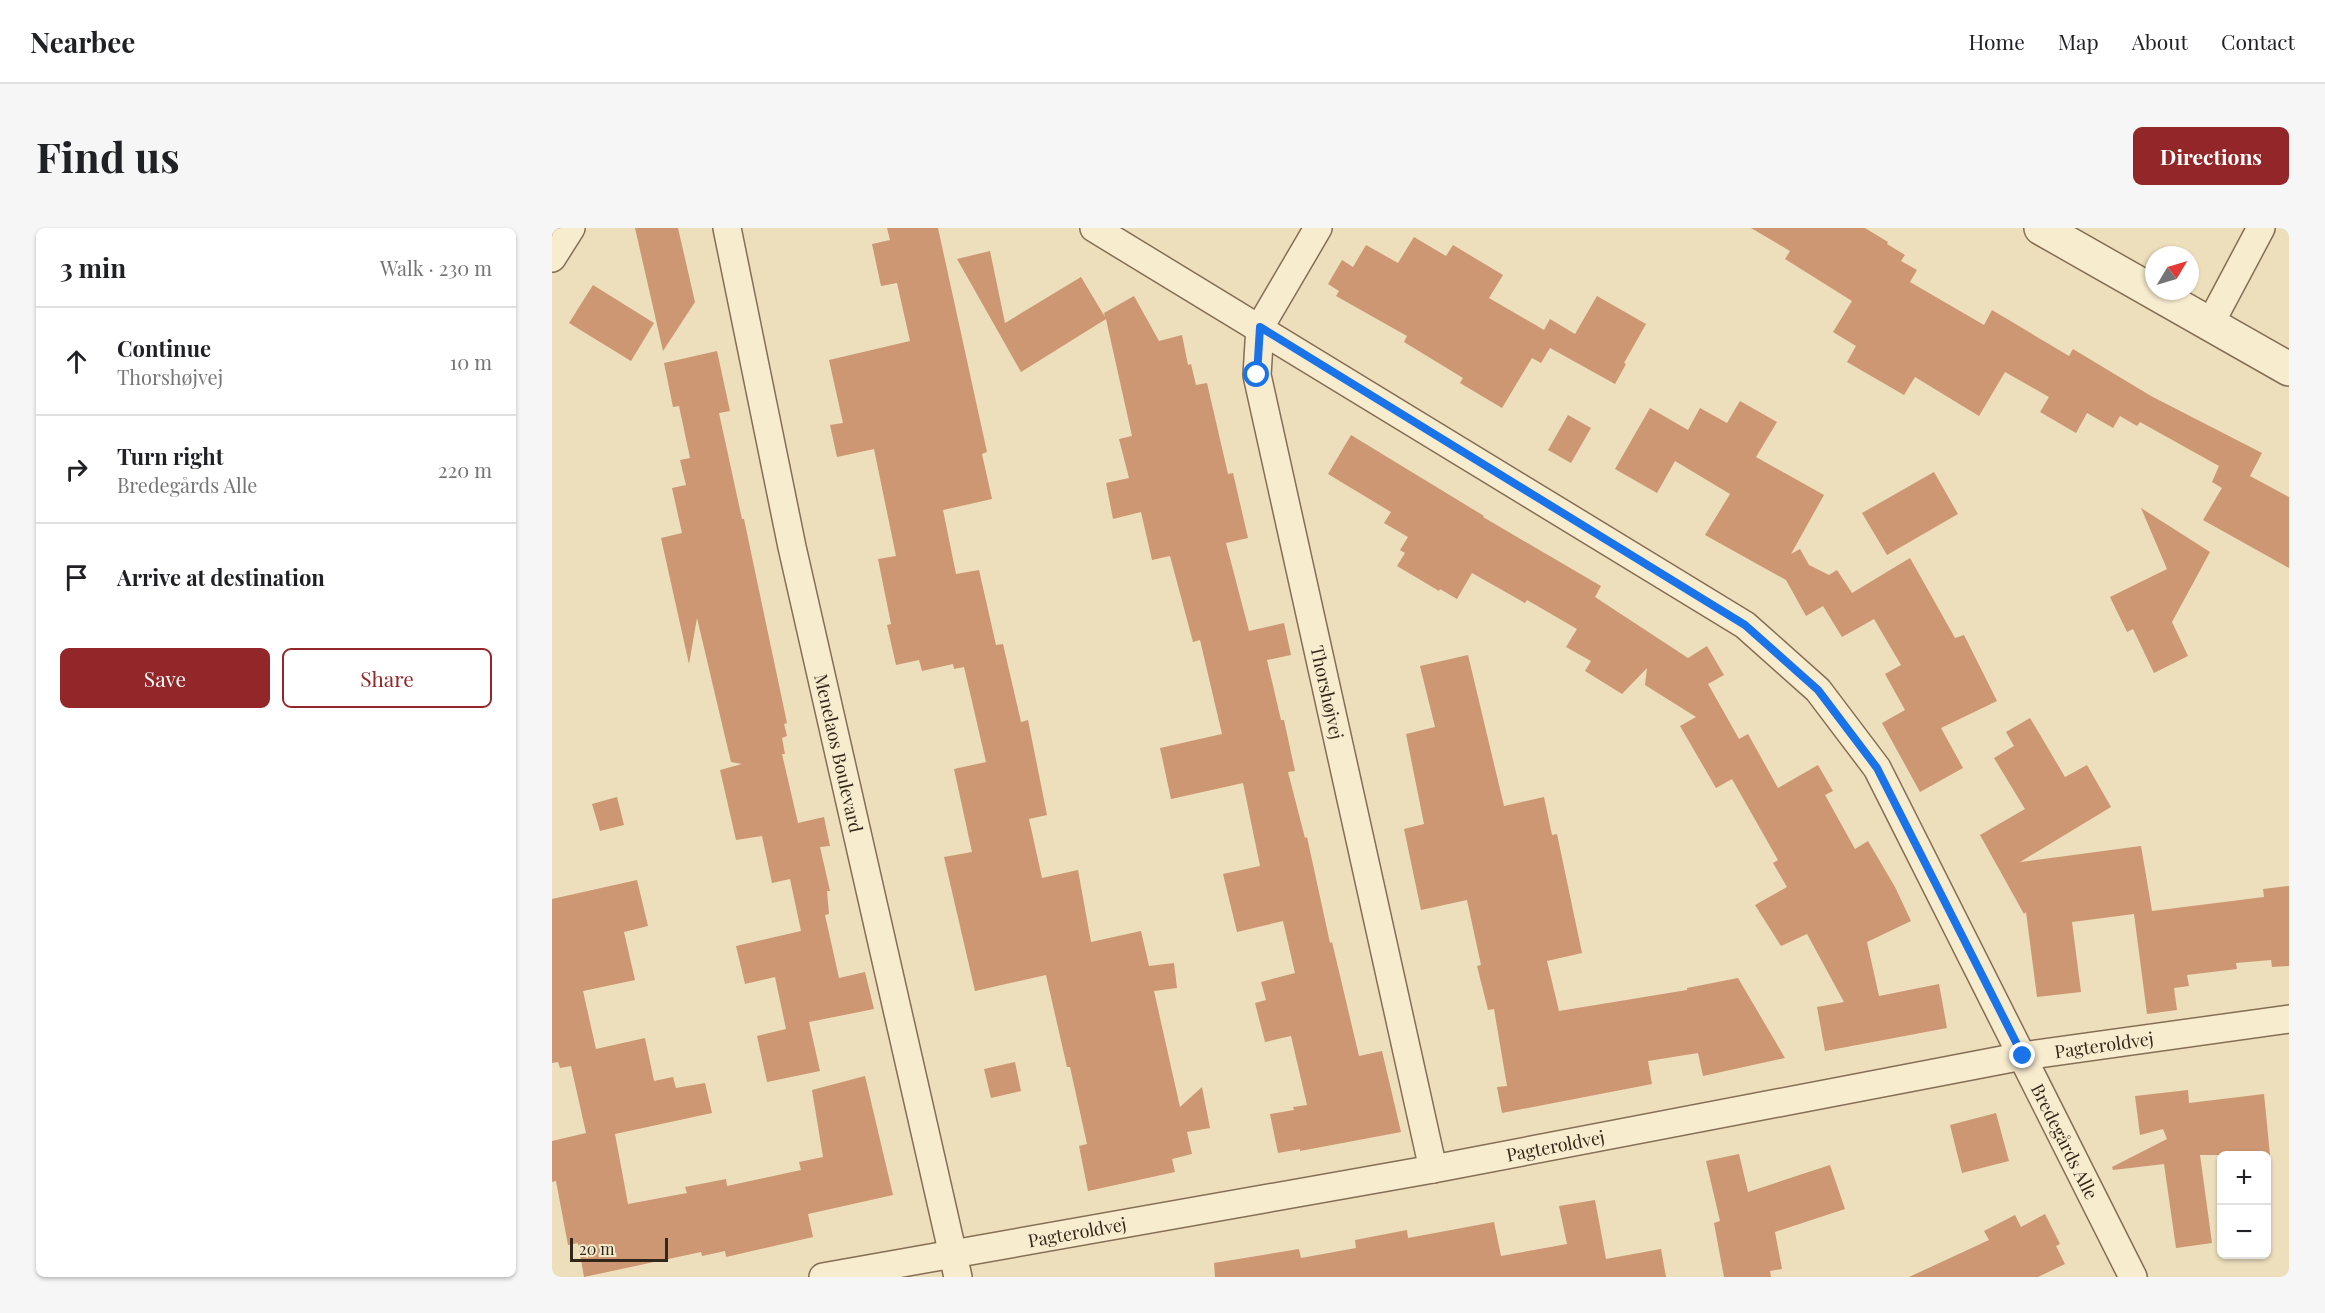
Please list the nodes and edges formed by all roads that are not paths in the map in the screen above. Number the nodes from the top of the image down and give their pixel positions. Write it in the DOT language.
graph roads {
  1 [pos="571,228"];
  2 [pos="727,228"];
  3 [pos="1094,228"];
  4 [pos="1318,228"];
  5 [pos="2041,228"];
  6 [pos="2261,228"];
  7 [pos="552,258"];
  8 [pos="2210,324"];
  9 [pos="1260,327"];
  10 [pos="2289,369"];
  11 [pos="2289,1019"];
  12 [pos="2023,1056"];
  13 [pos="1433,1169"];
  14 [pos="955,1265"];
  15 [pos="823,1277"];
  16 [pos="2133,1277"];
  1 -- 7 [label="street"];
  2 -- 14 [label="street, Menelaos Boulevard"];
  3 -- 9 [label="street, Bredegårds Alle"];
  4 -- 9 [label="street, Thorshøjvej"];
  5 -- 8 [label="street"];
  6 -- 8 [label="street"];
  8 -- 10 [label="street"];
  9 -- 12 [label="street, Bredegårds Alle"];
  9 -- 13 [label="street, Thorshøjvej"];
  11 -- 12 [label="street, Pagteroldvej"];
  12 -- 13 [label="street, Pagteroldvej"];
  12 -- 16 [label="street, Bredegårds Alle"];
  13 -- 14 [label="street, Pagteroldvej"];
  14 -- 15 [label="street, Pagteroldvej"];
}
